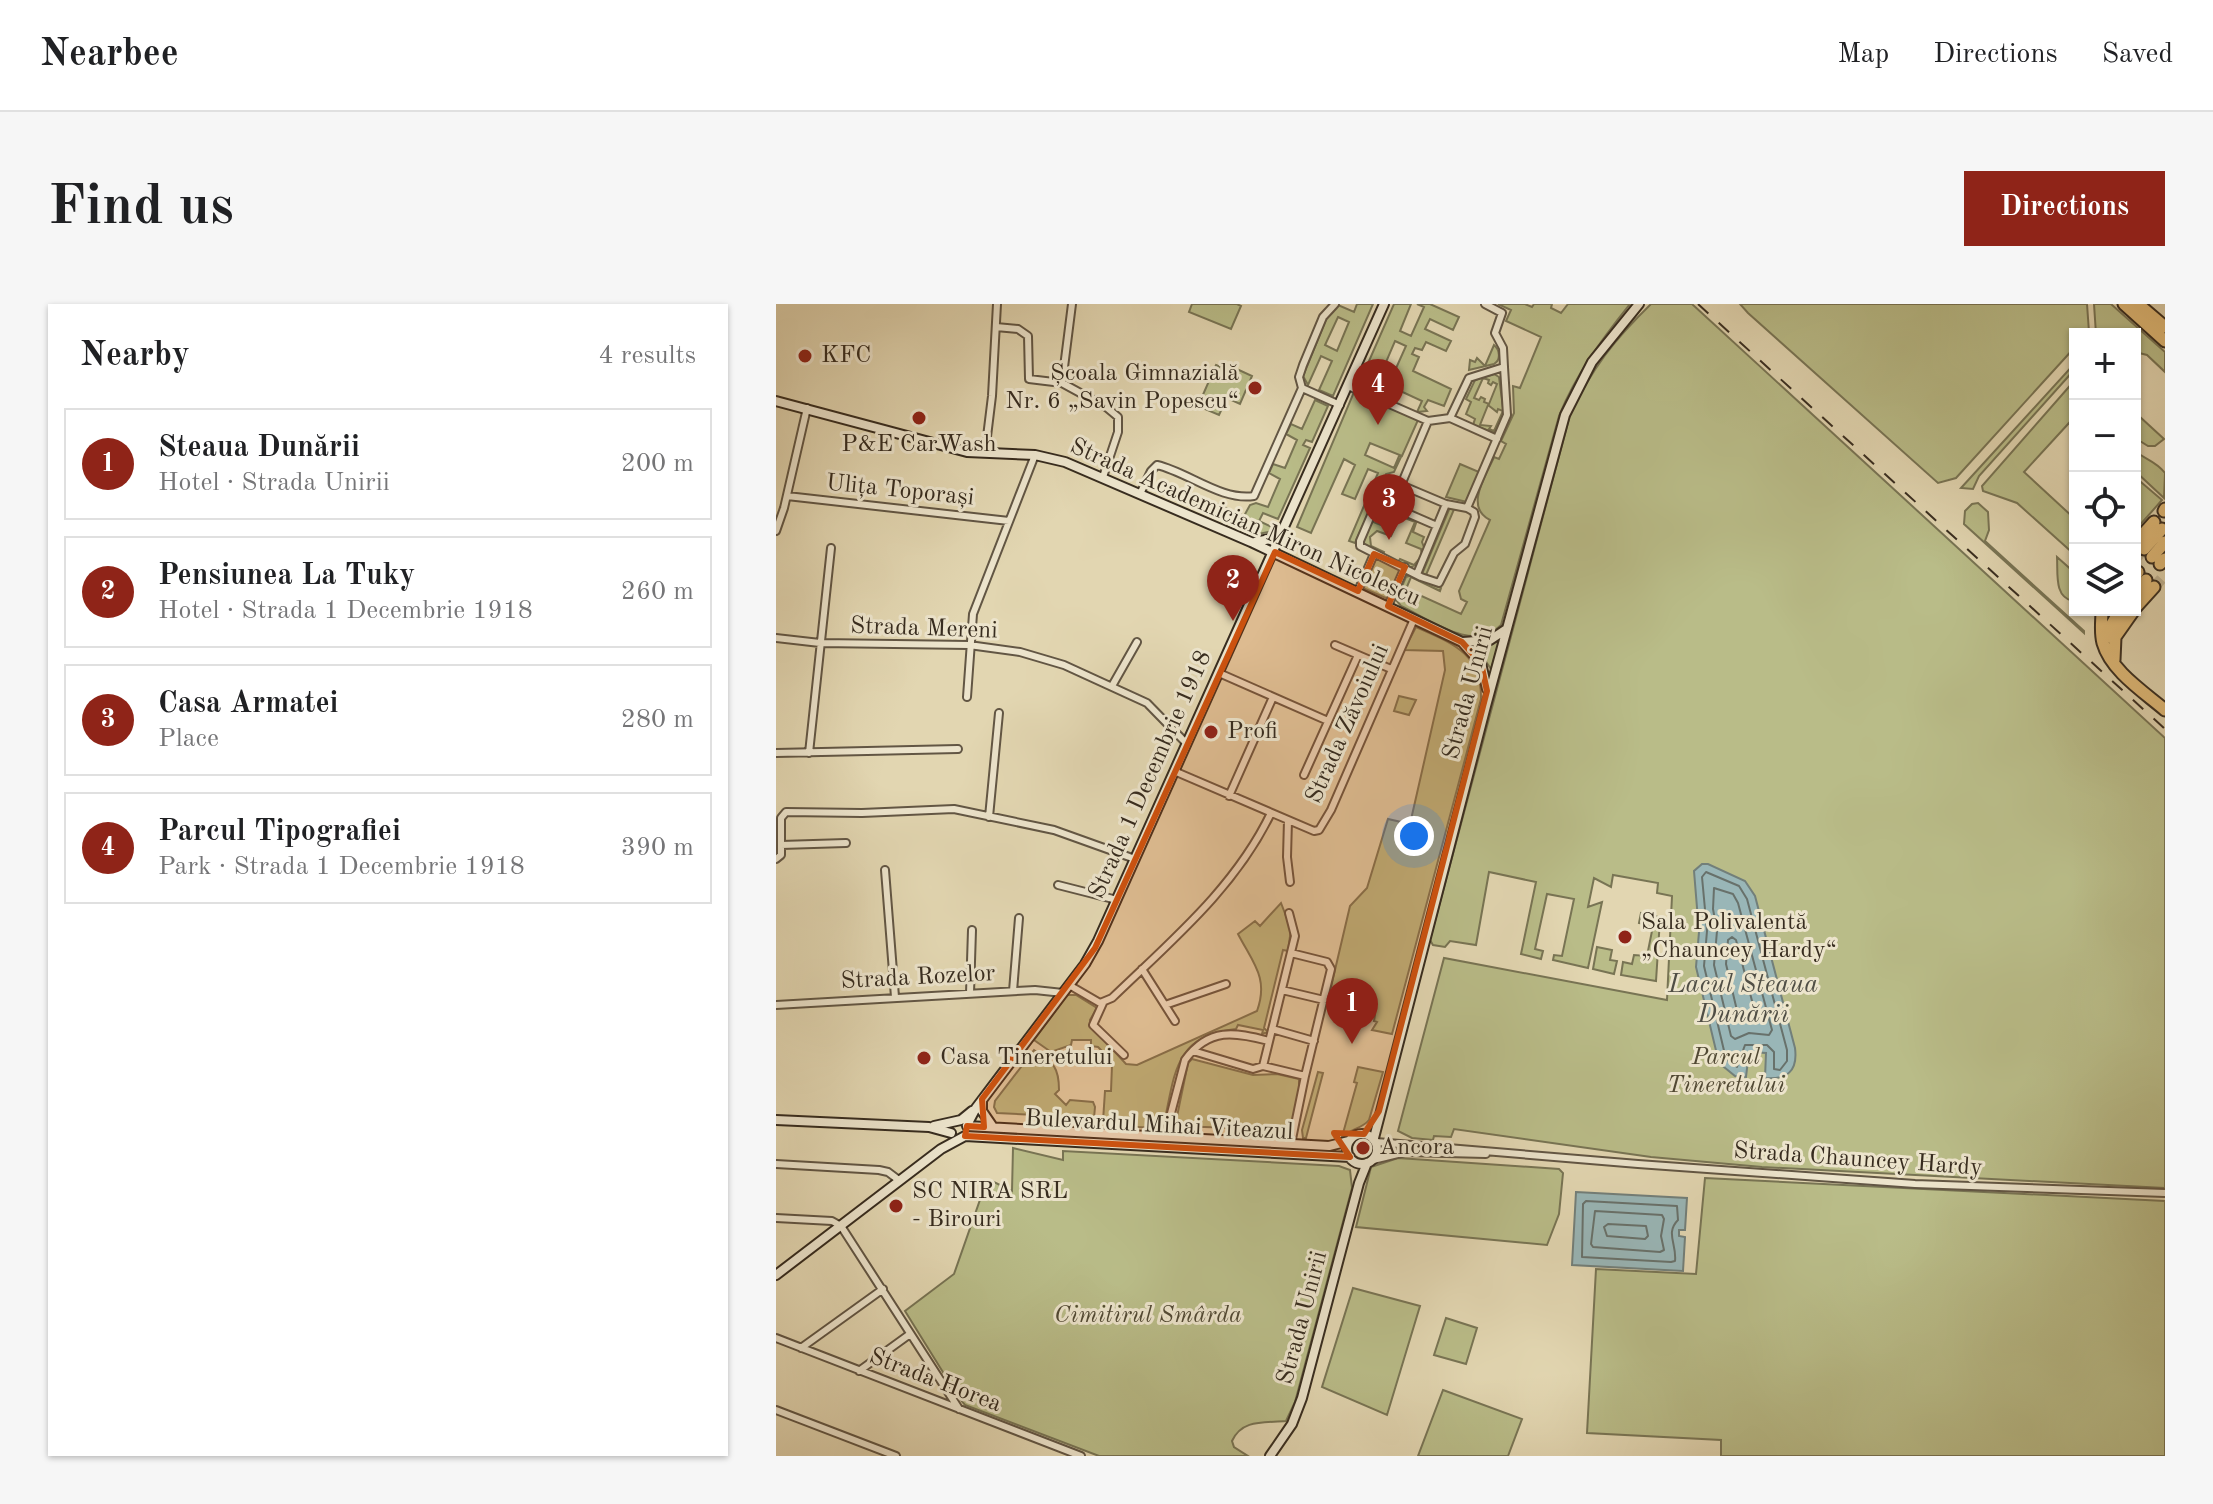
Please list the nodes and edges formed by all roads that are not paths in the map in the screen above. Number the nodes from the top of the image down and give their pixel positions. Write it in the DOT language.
graph roads {
  1 [pos="997,304"];
  2 [pos="1072,304"];
  3 [pos="1335,304"];
  4 [pos="1384,304"];
  5 [pos="1485,304"];
  6 [pos="1639,304"];
  7 [pos="2124,304"];
  8 [pos="2138,304"];
  9 [pos="2164,325"];
  10 [pos="996,327"];
  11 [pos="2165,341"];
  12 [pos="1504,367"];
  13 [pos="1062,383"];
  14 [pos="1348,386"];
  15 [pos="1302,388"];
  16 [pos="776,401"];
  17 [pos="1340,405"];
  18 [pos="807,408"];
  19 [pos="1450,418"];
  20 [pos="1428,421"];
  21 [pos="1497,439"];
  22 [pos="985,453"];
  23 [pos="1035,455"];
  24 [pos="1103,477"];
  25 [pos="1401,485"];
  26 [pos="1140,494"];
  27 [pos="787,496"];
  28 [pos="1377,500"];
  29 [pos="1446,504"];
  30 [pos="1467,508"];
  31 [pos="1009,521"];
  32 [pos="1437,526"];
  33 [pos="2158,526"];
  34 [pos="776,531"];
  35 [pos="1284,532"];
  36 [pos="1251,542"];
  37 [pos="2165,542"];
  38 [pos="831,548"];
  39 [pos="1275,552"];
  40 [pos="1374,554"];
  41 [pos="2151,554"];
  42 [pos="1405,567"];
  43 [pos="1417,574"];
  44 [pos="1358,591"];
  45 [pos="1388,606"];
  46 [pos="2103,616"];
  47 [pos="2117,616"];
  48 [pos="2129,616"];
  49 [pos="1414,619"];
  50 [pos="1508,625"];
  51 [pos="776,638"];
  52 [pos="1137,642"];
  53 [pos="1462,642"];
  54 [pos="820,643"];
  55 [pos="969,645"];
  56 [pos="1335,645"];
  57 [pos="1358,655"];
  58 [pos="2114,665"];
  59 [pos="1391,669"];
  60 [pos="1219,673"];
  61 [pos="1112,686"];
  62 [pos="967,697"];
  63 [pos="1273,697"];
  64 [pos="1486,706"];
  65 [pos="2165,710"];
  66 [pos="999,713"];
  67 [pos="1328,721"];
  68 [pos="1187,744"];
  69 [pos="958,749"];
  70 [pos="776,753"];
  71 [pos="809,753"];
  72 [pos="1174,771"];
  73 [pos="1304,775"];
  74 [pos="1229,796"];
  75 [pos="1271,813"];
  76 [pos="989,817"];
  77 [pos="1288,820"];
  78 [pos="846,843"];
  79 [pos="781,845"];
  80 [pos="776,859"];
  81 [pos="1135,859"];
  82 [pos="885,870"];
  83 [pos="1290,882"];
  84 [pos="1058,885"];
  85 [pos="1117,900"];
  86 [pos="1289,913"];
  87 [pos="1019,918"];
  88 [pos="972,930"];
  89 [pos="1291,953"];
  90 [pos="1142,969"];
  91 [pos="1226,984"];
  92 [pos="1066,989"];
  93 [pos="1282,990"];
  94 [pos="1013,991"];
  95 [pos="970,993"];
  96 [pos="895,997"];
  97 [pos="1324,1000"];
  98 [pos="1103,1003"];
  99 [pos="776,1005"];
  100 [pos="1165,1005"];
  101 [pos="1175,1021"];
  102 [pos="1272,1029"];
  103 [pos="1269,1041"];
  104 [pos="1314,1041"];
  105 [pos="1193,1051"];
  106 [pos="1124,1055"];
  107 [pos="1263,1066"];
  108 [pos="1305,1076"];
  109 [pos="982,1099"];
  110 [pos="1379,1111"];
  111 [pos="776,1120"];
  112 [pos="993,1127"];
  113 [pos="959,1129"];
  114 [pos="1364,1134"];
  115 [pos="1165,1136"];
  116 [pos="1375,1140"];
  117 [pos="1349,1141"];
  118 [pos="1291,1144"];
  119 [pos="1549,1157"];
  120 [pos="1352,1159"];
  121 [pos="1370,1161"];
  122 [pos="776,1164"];
  123 [pos="900,1181"];
  124 [pos="1359,1183"];
  125 [pos="2165,1193"];
  126 [pos="776,1218"];
  127 [pos="841,1226"];
  128 [pos="776,1275"];
  129 [pos="883,1289"];
  130 [pos="910,1334"];
  131 [pos="776,1338"];
  132 [pos="801,1348"];
  133 [pos="859,1371"];
  134 [pos="959,1409"];
  135 [pos="776,1410"];
  136 [pos="896,1456"];
  137 [pos="1081,1456"];
  138 [pos="1270,1456"];
  1 -- 10 [label="street"];
  2 -- 13 [label="street"];
  3 -- 15 [label="street"];
  4 -- 14 [label="main road, Strada 1 Decembrie 1918"];
  5 -- 12 [label="street"];
  6 -- 50 [label="main road, Strada Unirii"];
  7 -- 11 [label="highway"];
  8 -- 9 [label="highway"];
  10 -- 13 [label="street"];
  10 -- 22 [label="street"];
  12 -- 19 [label="street"];
  12 -- 21 [label="street"];
  13 -- 24 [label="street"];
  14 -- 17 [label="main road, Strada 1 Decembrie 1918"];
  14 -- 20 [label="street"];
  15 -- 17 [label="street"];
  15 -- 26 [label="street"];
  16 -- 18 [label="main road, Strada Academician Miron Nicolescu"];
  17 -- 35 [label="main road, Strada 1 Decembrie 1918"];
  18 -- 22 [label="main road, Strada Academician Miron Nicolescu"];
  18 -- 27 [label="street"];
  19 -- 20 [label="street"];
  19 -- 21 [label="street"];
  20 -- 25 [label="street"];
  21 -- 30 [label="street"];
  22 -- 23 [label="main road, Strada Academician Miron Nicolescu"];
  23 -- 24 [label="main road, Strada Academician Miron Nicolescu"];
  23 -- 31 [label="street"];
  24 -- 26 [label="main road, Strada Academician Miron Nicolescu"];
  25 -- 28 [label="street"];
  25 -- 29 [label="street"];
  26 -- 36 [label="main road, Strada Academician Miron Nicolescu"];
  27 -- 31 [label="street, Ulița Toporași"];
  27 -- 34 [label="street"];
  28 -- 32 [label="street"];
  28 -- 40 [label="street"];
  29 -- 30 [label="street"];
  29 -- 32 [label="street"];
  30 -- 43 [label="street"];
  31 -- 55 [label="street"];
  32 -- 43 [label="street"];
  33 -- 41 [label="highway"];
  35 -- 36 [label="main road"];
  35 -- 39 [label="main road, Strada 1 Decembrie 1918"];
  36 -- 39 [label="main road, Strada Academician Miron Nicolescu"];
  37 -- 41 [label="highway"];
  38 -- 54 [label="street"];
  39 -- 44 [label="main road, Strada Academician Miron Nicolescu"];
  39 -- 60 [label="main road, Strada 1 Decembrie 1918"];
  40 -- 42 [label="street"];
  40 -- 44 [label="street"];
  42 -- 43 [label="street"];
  42 -- 45 [label="street"];
  44 -- 45 [label="main road, Strada Academician Miron Nicolescu"];
  45 -- 49 [label="main road, Strada Academician Miron Nicolescu"];
  46 -- 58 [label="highway"];
  47 -- 58 [label="highway"];
  48 -- 58 [label="highway"];
  49 -- 53 [label="main road, Strada Academician Miron Nicolescu"];
  49 -- 59 [label="street, Strada Zăvoiului"];
  50 -- 53 [label="main road"];
  50 -- 64 [label="main road, Strada Unirii"];
  51 -- 54 [label="street, Strada Mereni"];
  52 -- 61 [label="street"];
  53 -- 64 [label="main road, Strada Academician Miron Nicolescu"];
  54 -- 55 [label="street, Strada Mereni"];
  54 -- 71 [label="street"];
  55 -- 61 [label="street, Strada Mereni"];
  55 -- 62 [label="street"];
  56 -- 57 [label="street"];
  57 -- 59 [label="street"];
  57 -- 67 [label="street"];
  58 -- 65 [label="highway"];
  59 -- 77 [label="street, Strada Zăvoiului"];
  60 -- 63 [label="street"];
  60 -- 68 [label="main road, Strada 1 Decembrie 1918"];
  61 -- 68 [label="street, Strada Mereni"];
  63 -- 67 [label="street"];
  63 -- 74 [label="street"];
  64 -- 110 [label="main road, Strada Unirii"];
  66 -- 76 [label="street"];
  67 -- 73 [label="street"];
  68 -- 72 [label="main road, Strada 1 Decembrie 1918"];
  69 -- 71 [label="street"];
  70 -- 71 [label="street"];
  72 -- 74 [label="street, Strada Zăvoiului"];
  72 -- 81 [label="main road, Strada 1 Decembrie 1918"];
  74 -- 75 [label="street, Strada Zăvoiului"];
  75 -- 77 [label="street, Strada Zăvoiului"];
  75 -- 90 [label="street"];
  76 -- 79 [label="street"];
  76 -- 81 [label="street"];
  77 -- 83 [label="street"];
  78 -- 79 [label="street"];
  79 -- 80 [label="street"];
  81 -- 85 [label="main road, Strada 1 Decembrie 1918"];
  82 -- 96 [label="street"];
  84 -- 85 [label="street"];
  85 -- 92 [label="main road, Strada 1 Decembrie 1918"];
  86 -- 89 [label="street"];
  87 -- 94 [label="street"];
  88 -- 95 [label="street"];
  89 -- 93 [label="street"];
  89 -- 97 [label="street"];
  90 -- 98 [label="street"];
  90 -- 100 [label="street"];
  91 -- 100 [label="street"];
  92 -- 94 [label="street, Strada Rozelor"];
  92 -- 98 [label="street"];
  92 -- 109 [label="main road, Strada 1 Decembrie 1918"];
  93 -- 97 [label="street"];
  93 -- 102 [label="street"];
  94 -- 95 [label="street, Strada Rozelor"];
  95 -- 96 [label="street, Strada Rozelor"];
  96 -- 99 [label="street, Strada Rozelor"];
  97 -- 104 [label="street"];
  98 -- 106 [label="street"];
  100 -- 101 [label="street"];
  102 -- 103 [label="street"];
  102 -- 104 [label="street"];
  103 -- 105 [label="street"];
  103 -- 107 [label="street"];
  104 -- 108 [label="street"];
  105 -- 107 [label="street"];
  105 -- 115 [label="street"];
  107 -- 108 [label="street"];
  108 -- 118 [label="street"];
  109 -- 112 [label="main road"];
  109 -- 113 [label="main road, Strada 1 Decembrie 1918"];
  110 -- 114 [label="main road, Strada Unirii"];
  110 -- 116 [label="main road, Strada Unirii"];
  111 -- 113 [label="main road, Bulevardul Mihai Viteazul"];
  112 -- 113 [label="main road, Bulevardul Mihai Viteazul"];
  112 -- 115 [label="main road, Bulevardul Mihai Viteazul"];
  113 -- 120 [label="main road, Bulevardul Mihai Viteazul"];
  113 -- 123 [label="main road, Strada 1 Decembrie 1918"];
  114 -- 116 [label="main road"];
  114 -- 117 [label="main road"];
  115 -- 118 [label="main road, Bulevardul Mihai Viteazul"];
  116 -- 119 [label="street, Strada Chauncey Hardy"];
  116 -- 121 [label="main road"];
  117 -- 118 [label="main road, Bulevardul Mihai Viteazul"];
  117 -- 120 [label="main road"];
  119 -- 121 [label="street, Strada Chauncey Hardy"];
  119 -- 125 [label="street, Strada Chauncey Hardy"];
  120 -- 121 [label="main road"];
  120 -- 124 [label="main road"];
  121 -- 124 [label="main road, Strada Unirii"];
  122 -- 123 [label="street"];
  123 -- 127 [label="main road, Strada 1 Decembrie 1918"];
  124 -- 138 [label="main road, Strada Unirii"];
  126 -- 127 [label="street"];
  127 -- 128 [label="main road, Strada 1 Decembrie 1918"];
  127 -- 129 [label="street"];
  129 -- 130 [label="street"];
  129 -- 132 [label="street"];
  130 -- 133 [label="street"];
  130 -- 134 [label="street"];
  131 -- 132 [label="street, Strada Horea"];
  132 -- 133 [label="street, Strada Horea"];
  133 -- 134 [label="street, Strada Horea"];
  134 -- 137 [label="street, Strada Horea"];
  135 -- 136 [label="street"];
}
